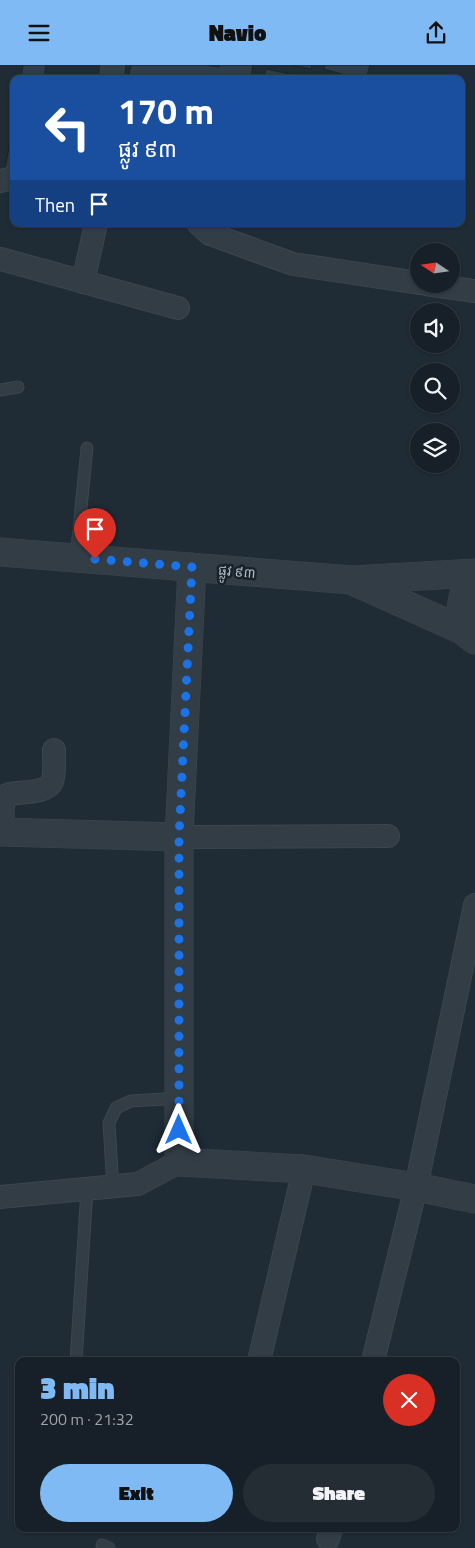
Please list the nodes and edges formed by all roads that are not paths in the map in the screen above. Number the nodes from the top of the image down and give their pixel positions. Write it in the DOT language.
graph roads {
  1 [pos="95,227"];
  2 [pos="202,227"];
  3 [pos="1,259"];
  4 [pos="83,282"];
  5 [pos="410,282"];
  6 [pos="460,289"];
  7 [pos="475,291"];
  8 [pos="178,308"];
  9 [pos="18,387"];
  10 [pos="0,390"];
  11 [pos="87,449"];
  12 [pos="0,552"];
  13 [pos="76,558"];
  14 [pos="192,567"];
  15 [pos="475,574"];
  16 [pos="352,580"];
  17 [pos="471,633"];
  18 [pos="54,750"];
  19 [pos="1,832"];
  20 [pos="388,836"];
  21 [pos="179,837"];
  22 [pos="475,905"];
  23 [pos="179,1098"];
  24 [pos="179,1162"];
  25 [pos="304,1169"];
  26 [pos="113,1187"];
  27 [pos="416,1187"];
  28 [pos="87,1190"];
  29 [pos="0,1197"];
  30 [pos="475,1199"];
  31 [pos="76,1357"];
  32 [pos="260,1357"];
  33 [pos="374,1357"];
  1 -- 4 [label="street"];
  2 -- 5 [label="street"];
  3 -- 4 [label="street"];
  4 -- 8 [label="street"];
  6 -- 7 [label="street"];
  9 -- 10 [label="lane"];
  11 -- 13 [label="lane"];
  12 -- 13 [label="street, ផ្លូវ ៩៣"];
  13 -- 14 [label="street, ផ្លូវ ៩៣"];
  14 -- 16 [label="street, ផ្លូវ ៩៣"];
  14 -- 21 [label="street"];
  15 -- 16 [label="street, ផ្លូវ ៩៣"];
  15 -- 17 [label="street"];
  16 -- 17 [label="street"];
  18 -- 19 [label="street"];
  19 -- 21 [label="street"];
  20 -- 21 [label="street"];
  21 -- 23 [label="street"];
  22 -- 27 [label="street"];
  23 -- 24 [label="street"];
  23 -- 26 [label="lane"];
  24 -- 25 [label="street"];
  24 -- 26 [label="street"];
  25 -- 27 [label="street"];
  25 -- 32 [label="street"];
  26 -- 28 [label="street"];
  27 -- 30 [label="street"];
  27 -- 33 [label="street"];
  28 -- 29 [label="street"];
  28 -- 31 [label="lane"];
}
